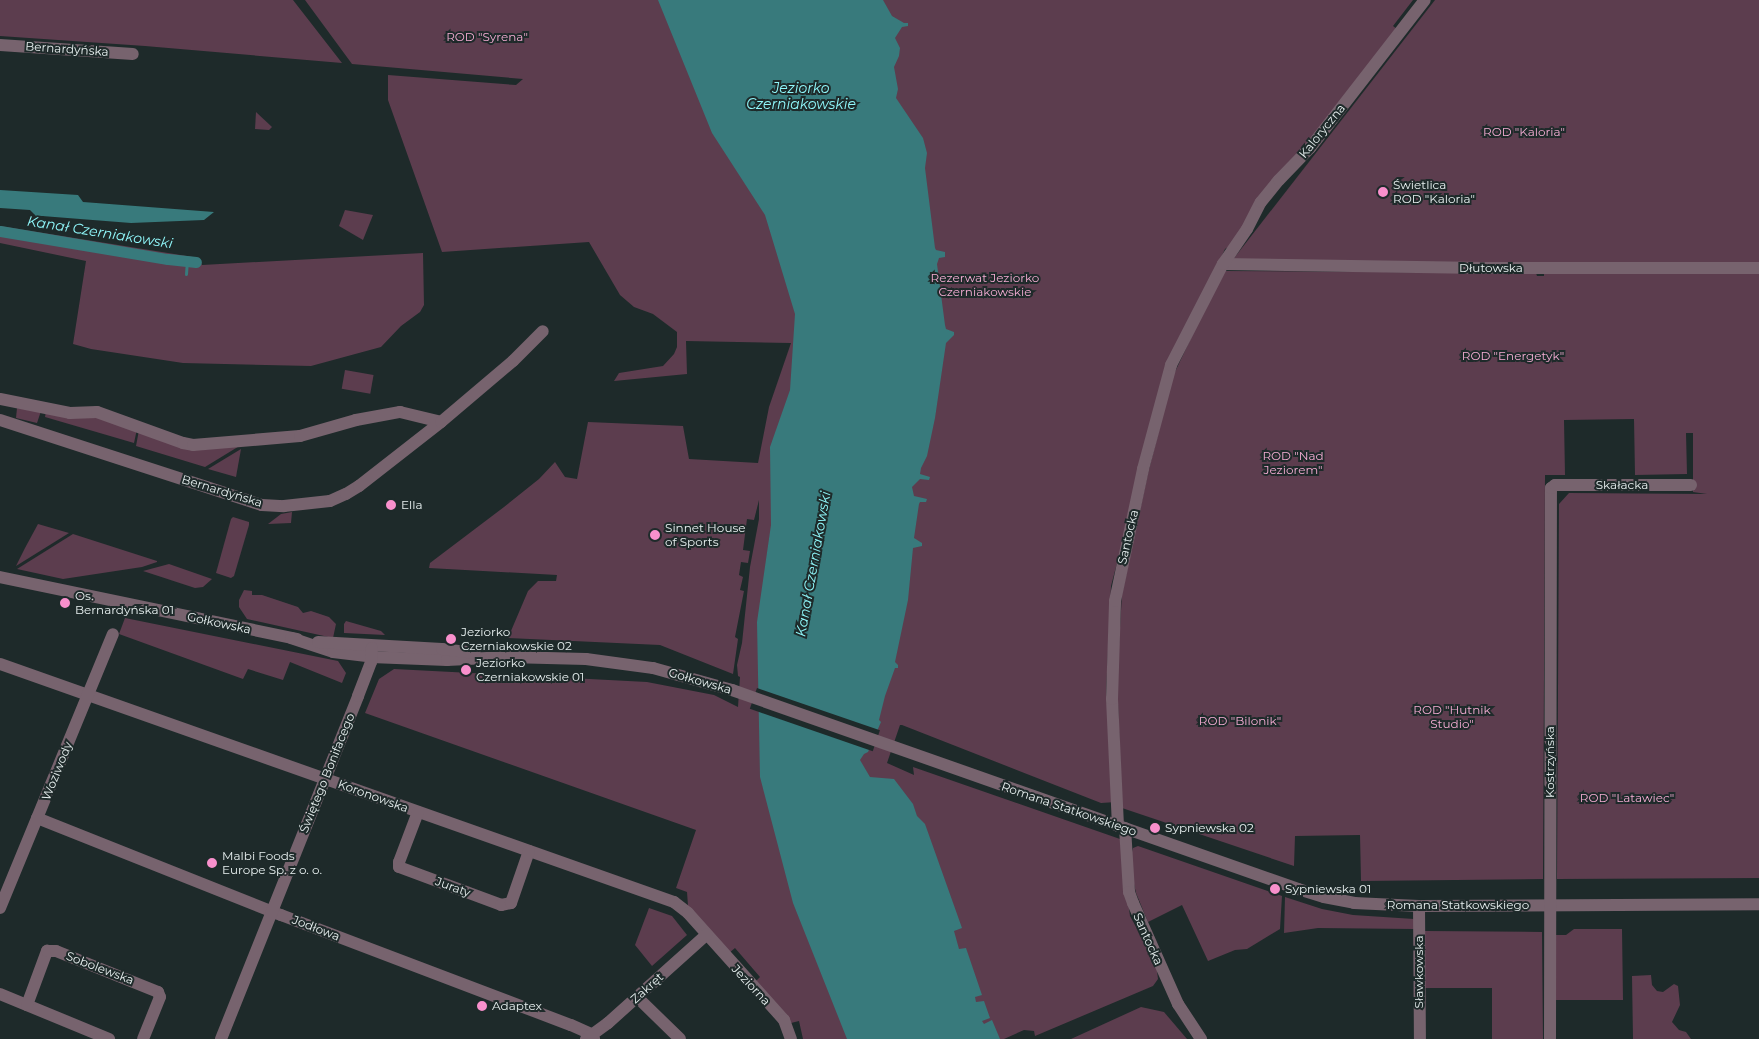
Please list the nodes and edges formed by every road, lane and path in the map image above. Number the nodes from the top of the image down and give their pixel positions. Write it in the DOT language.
graph roads {
  1 [pos="1425,0"];
  2 [pos="0,45"];
  3 [pos="133,54"];
  4 [pos="1223,264"];
  5 [pos="1759,268"];
  6 [pos="543,331"];
  7 [pos="0,399"];
  8 [pos="0,420"];
  9 [pos="441,422"];
  10 [pos="1691,485"];
  11 [pos="1553,486"];
  12 [pos="0,577"];
  13 [pos="113,634"];
  14 [pos="372,651"];
  15 [pos="0,664"];
  16 [pos="87,696"];
  17 [pos="884,744"];
  18 [pos="324,779"];
  19 [pos="418,812"];
  20 [pos="37,818"];
  21 [pos="1122,827"];
  22 [pos="529,851"];
  23 [pos="1759,904"];
  24 [pos="1550,905"];
  25 [pos="1419,906"];
  26 [pos="0,908"];
  27 [pos="272,911"];
  28 [pos="706,935"];
  29 [pos="0,994"];
  30 [pos="638,997"];
  31 [pos="27,1005"];
  32 [pos="590,1038"];
  33 [pos="108,1039"];
  34 [pos="143,1039"];
  35 [pos="221,1039"];
  36 [pos="680,1039"];
  37 [pos="791,1039"];
  38 [pos="1201,1039"];
  39 [pos="1420,1039"];
  40 [pos="1550,1039"];
  1 -- 4 [label="street, Kaloryczna"];
  2 -- 3 [label="street, Bernardyńska"];
  4 -- 5 [label="street, Dłutowska"];
  4 -- 21 [label="street, Santocka"];
  6 -- 9 [label="street, Bernardyńska"];
  7 -- 9 [label="street"];
  8 -- 9 [label="street, Bernardyńska"];
  10 -- 11 [label="street, Skałacka"];
  11 -- 24 [label="street, Kostrzyńska"];
  12 -- 14 [label="street, Gołkowska"];
  13 -- 16 [label="street, Woziwody"];
  14 -- 17 [label="street, Gołkowska"];
  14 -- 18 [label="street, Świętego Bonifacego"];
  15 -- 16 [label="street, Koronowska"];
  16 -- 18 [label="street, Koronowska"];
  16 -- 20 [label="street, Woziwody"];
  17 -- 21 [label="street, Romana Statkowskiego"];
  18 -- 19 [label="street, Koronowska"];
  18 -- 27 [label="street, Świętego Bonifacego"];
  19 -- 22 [label="street, Koronowska"];
  19 -- 22 [label="street, Juraty"];
  20 -- 26 [label="street, Woziwody"];
  20 -- 27 [label="street, Jodłowa"];
  21 -- 25 [label="street, Romana Statkowskiego"];
  21 -- 38 [label="street, Santocka"];
  22 -- 28 [label="street, Koronowska"];
  23 -- 24 [label="street, Romana Statkowskiego"];
  24 -- 25 [label="street, Romana Statkowskiego"];
  24 -- 40 [label="street, Kostrzyńska"];
  25 -- 39 [label="street, Sławkowska"];
  27 -- 32 [label="street, Jodłowa"];
  27 -- 35 [label="street, Świętego Bonifacego"];
  28 -- 30 [label="street, Zakręt"];
  28 -- 37 [label="street, Jeziorna"];
  29 -- 31 [label="street"];
  30 -- 32 [label="street, Zakręt"];
  30 -- 36 [label="street"];
  31 -- 33 [label="street"];
  31 -- 34 [label="street, Sobolewska"];
}
